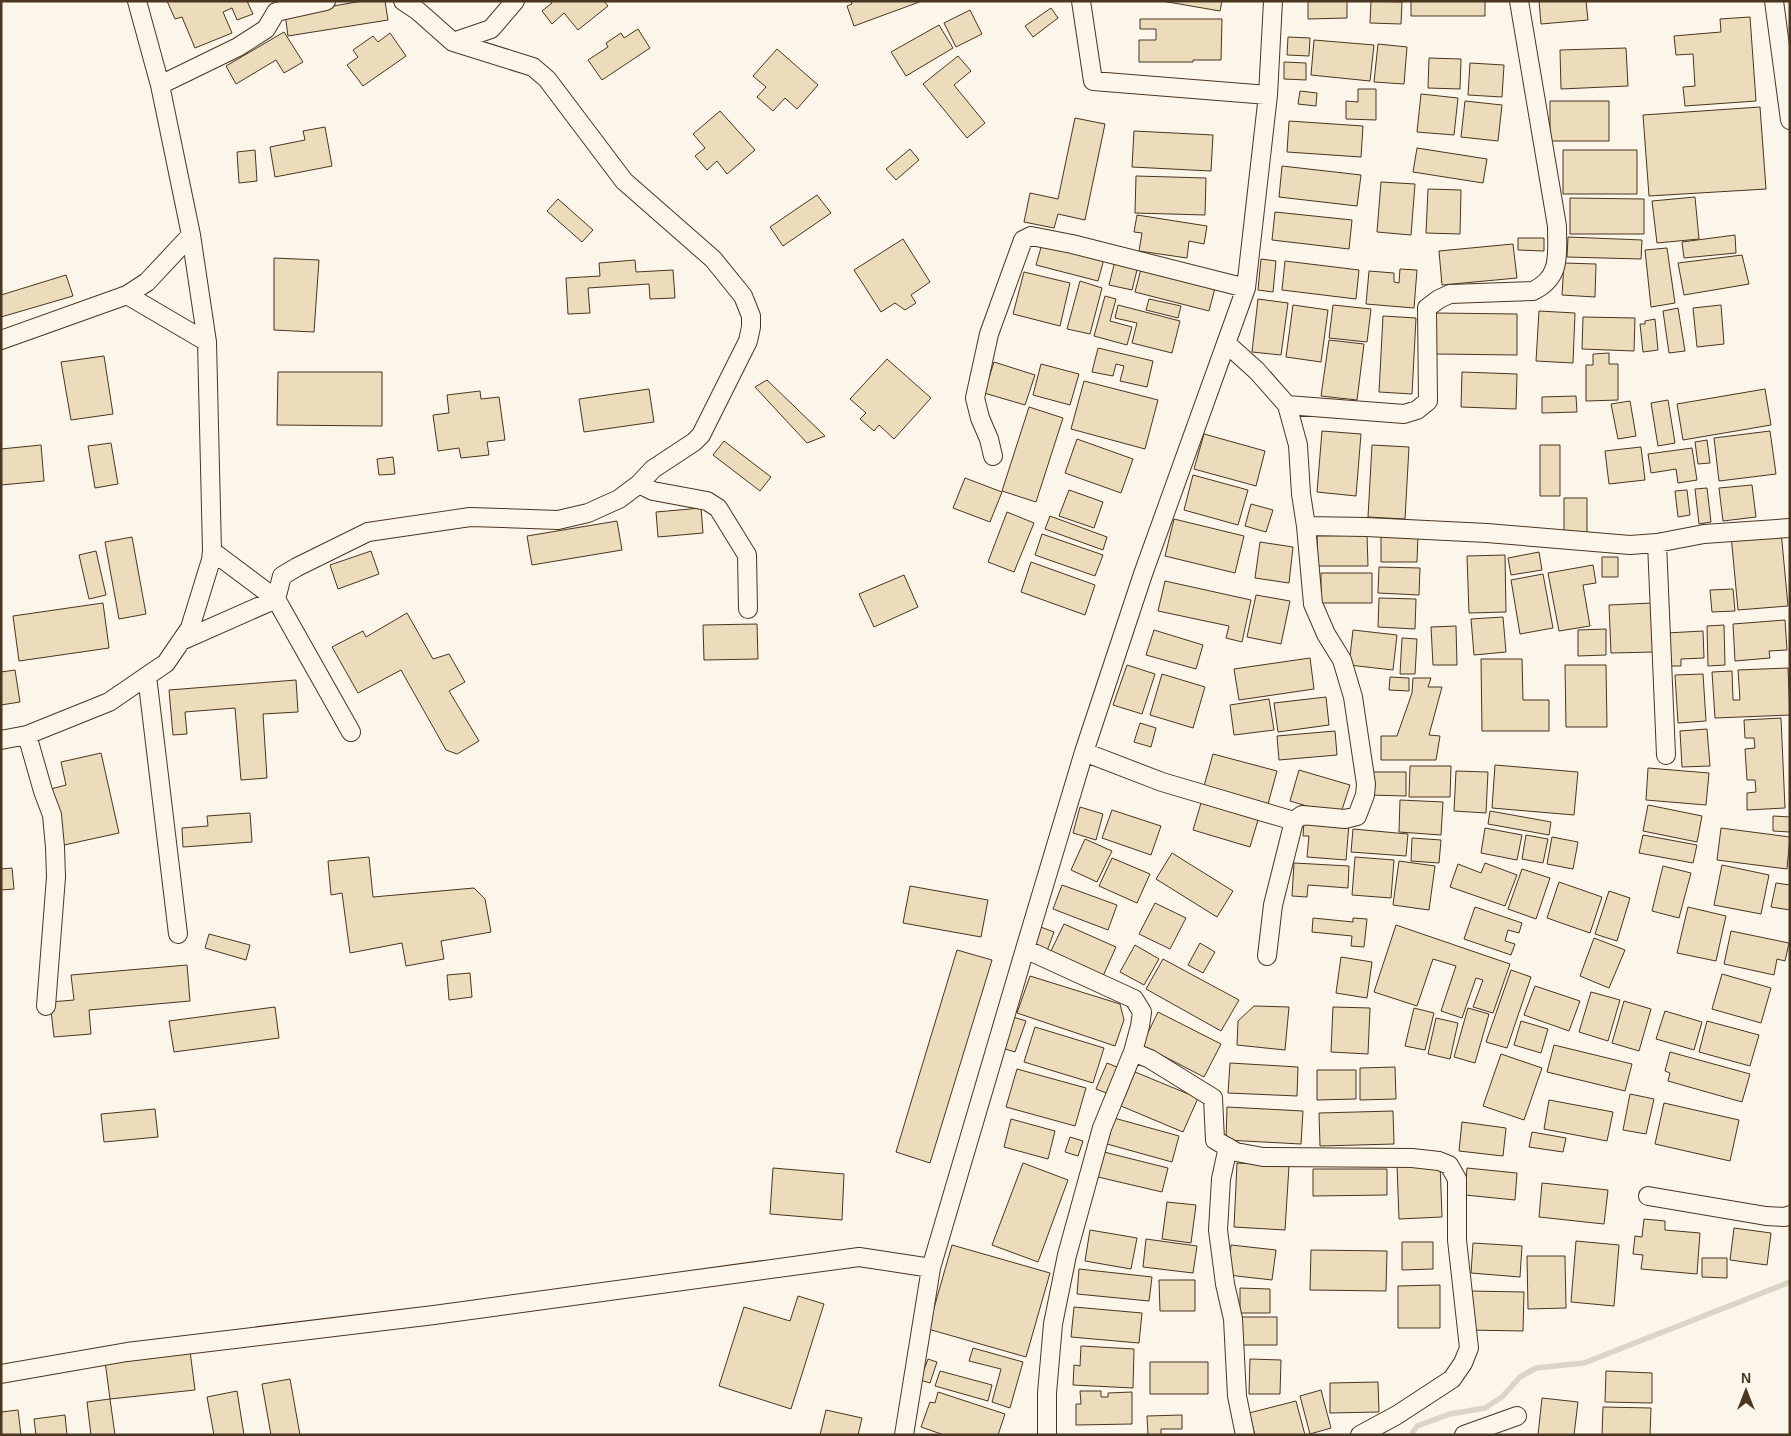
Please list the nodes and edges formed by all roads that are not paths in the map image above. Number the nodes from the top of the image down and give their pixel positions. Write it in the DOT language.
graph roads {
  1 [pos="138,1"];
  2 [pos="326,1"];
  3 [pos="404,1"];
  4 [pos="516,1"];
  5 [pos="1080,1"];
  6 [pos="1273,1"];
  7 [pos="1519,1"];
  8 [pos="1774,1"];
  9 [pos="453,42"];
  10 [pos="160,85"];
  11 [pos="1268,95"];
  12 [pos="1790,120"];
  13 [pos="191,236"];
  14 [pos="1246,288"];
  15 [pos="127,295"];
  16 [pos="1,340"];
  17 [pos="207,342"];
  18 [pos="1227,344"];
  19 [pos="1287,405"];
  20 [pos="993,456"];
  21 [pos="639,484"];
  22 [pos="1306,526"];
  23 [pos="1790,528"];
  24 [pos="1658,543"];
  25 [pos="212,552"];
  26 [pos="276,599"];
  27 [pos="748,609"];
  28 [pos="181,641"];
  29 [pos="147,676"];
  30 [pos="351,732"];
  31 [pos="27,735"];
  32 [pos="1,740"];
  33 [pos="1084,752"];
  34 [pos="1666,755"];
  35 [pos="1294,821"];
  36 [pos="178,934"];
  37 [pos="1025,949"];
  38 [pos="1267,956"];
  39 [pos="46,1006"];
  40 [pos="1133,1052"];
  41 [pos="1228,1147"];
  42 [pos="1648,1196"];
  43 [pos="1790,1215"];
  44 [pos="931,1268"];
  45 [pos="1,1374"];
  46 [pos="1516,1416"];
  47 [pos="904,1435"];
  48 [pos="1047,1435"];
  49 [pos="1245,1435"];
  50 [pos="1360,1435"];
  51 [pos="1464,1435"];
  1 -- 10 [label="street"];
  2 -- 10 [label="street"];
  3 -- 9 [label="street"];
  4 -- 9 [label="street"];
  5 -- 11 [label="street"];
  6 -- 11 [label="street"];
  7 -- 19 [label="street"];
  8 -- 12 [label="street"];
  9 -- 21 [label="street"];
  10 -- 13 [label="street"];
  11 -- 14 [label="street"];
  13 -- 15 [label="street"];
  13 -- 17 [label="street"];
  14 -- 18 [label="street"];
  14 -- 20 [label="street"];
  15 -- 16 [label="street"];
  15 -- 17 [label="street"];
  17 -- 25 [label="street"];
  18 -- 19 [label="street"];
  18 -- 33 [label="street"];
  19 -- 22 [label="street"];
  21 -- 26 [label="street"];
  21 -- 27 [label="street"];
  22 -- 24 [label="street"];
  22 -- 35 [label="street"];
  23 -- 24 [label="street"];
  24 -- 34 [label="street"];
  25 -- 26 [label="street"];
  25 -- 28 [label="street"];
  26 -- 28 [label="street"];
  26 -- 30 [label="street"];
  28 -- 29 [label="street"];
  29 -- 31 [label="street"];
  29 -- 36 [label="street"];
  31 -- 32 [label="street"];
  31 -- 39 [label="street"];
  33 -- 35 [label="street"];
  33 -- 37 [label="street"];
  35 -- 38 [label="street"];
  37 -- 40 [label="street"];
  37 -- 44 [label="street"];
  40 -- 41 [label="street"];
  40 -- 48 [label="street"];
  41 -- 49 [label="street"];
  41 -- 50 [label="street"];
  42 -- 43 [label="street"];
  44 -- 45 [label="street"];
  44 -- 47 [label="street"];
  46 -- 51 [label="street"];
}
